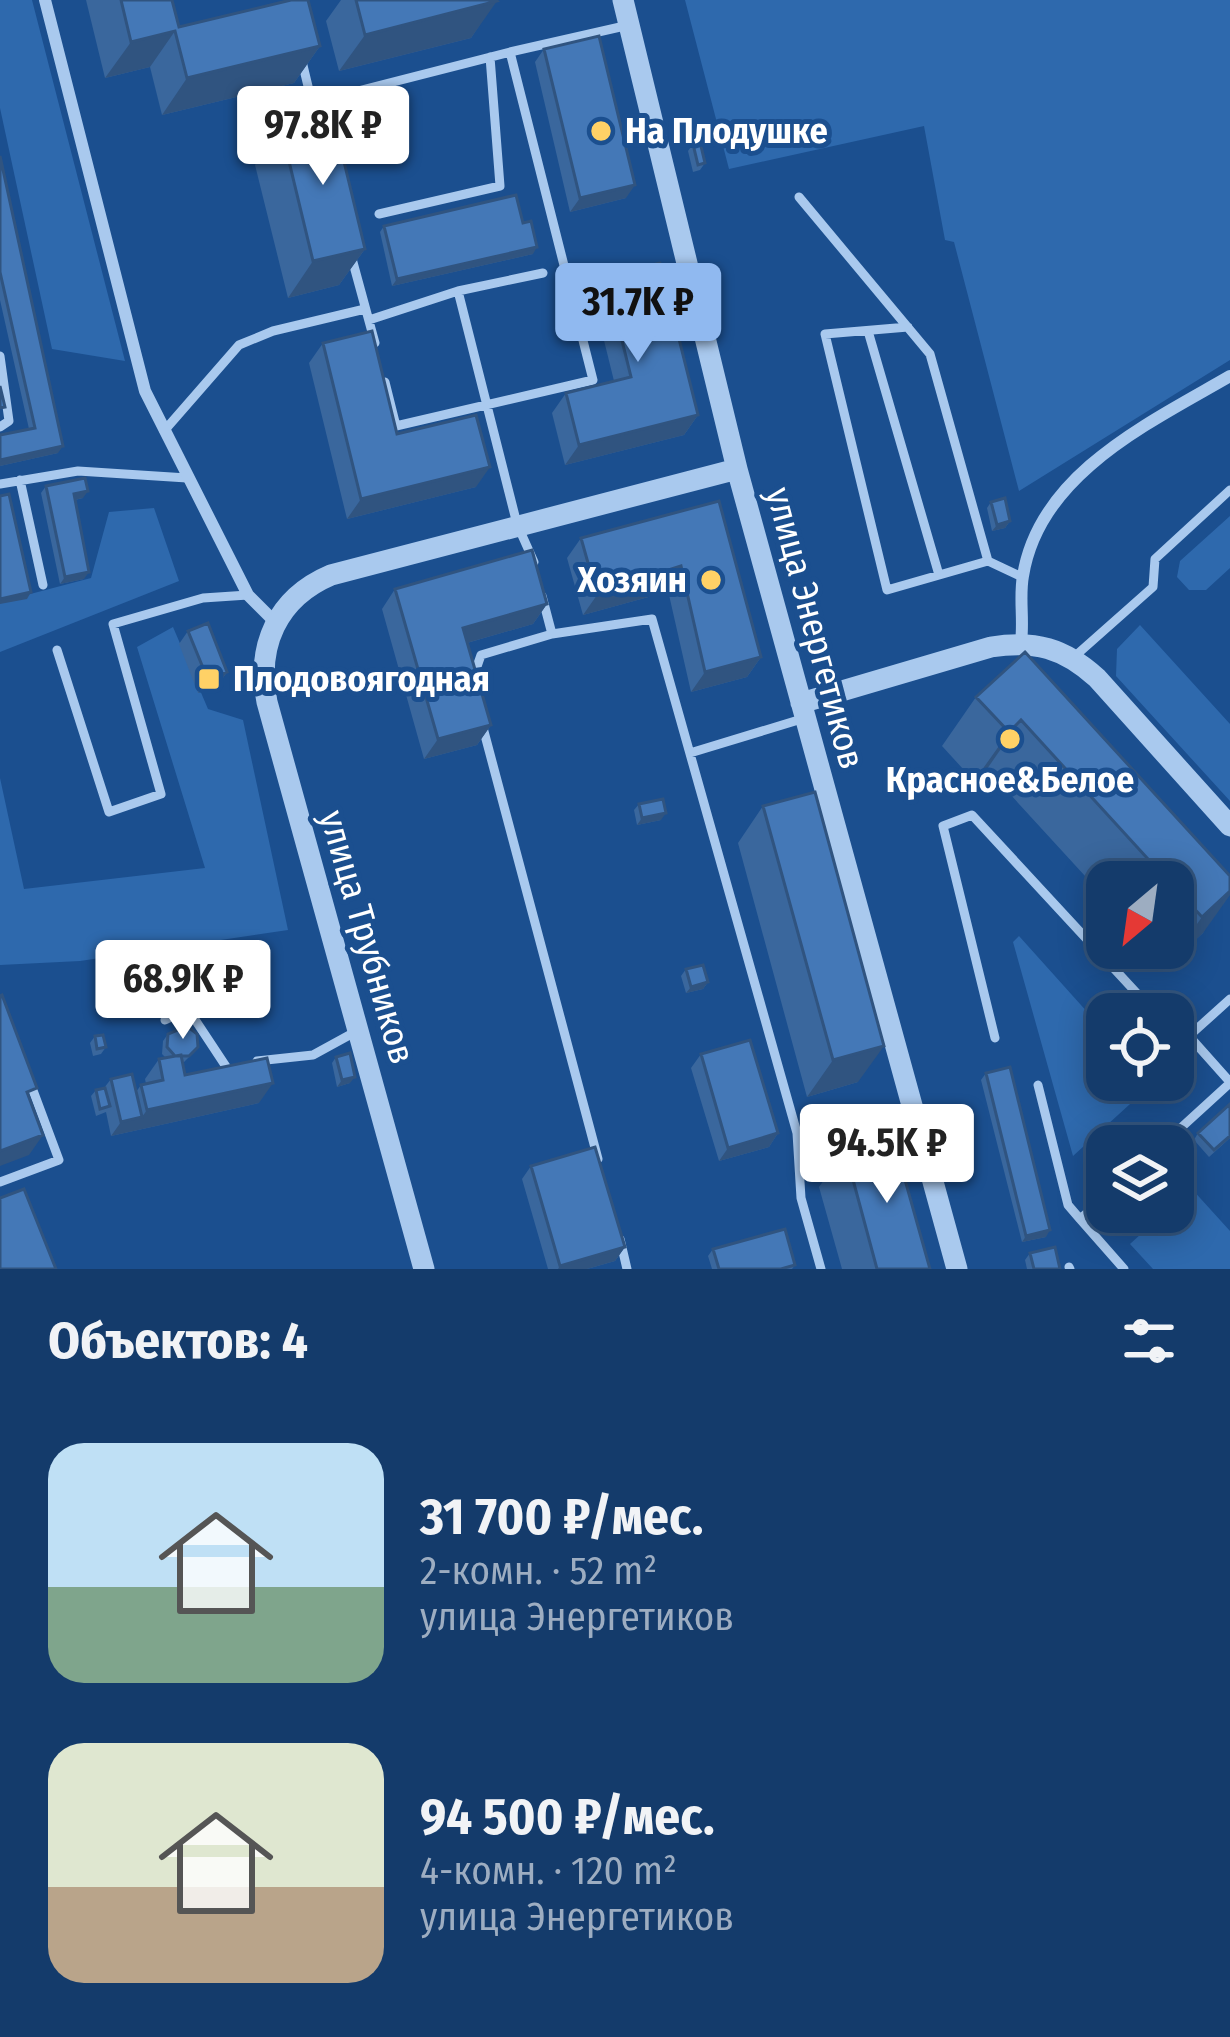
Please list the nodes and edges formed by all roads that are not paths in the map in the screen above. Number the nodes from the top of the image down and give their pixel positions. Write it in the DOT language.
graph roads {
  1 [pos="45,0"];
  2 [pos="623,0"];
  3 [pos="629,26"];
  4 [pos="295,33"];
  5 [pos="510,52"];
  6 [pos="490,57"];
  7 [pos="311,103"];
  8 [pos="323,148"];
  9 [pos="799,197"];
  10 [pos="379,214"];
  11 [pos="347,240"];
  12 [pos="543,273"];
  13 [pos="458,291"];
  14 [pos="367,314"];
  15 [pos="908,327"];
  16 [pos="868,331"];
  17 [pos="0,356"];
  18 [pos="1230,376"];
  19 [pos="486,401"];
  20 [pos="0,427"];
  21 [pos="164,431"];
  22 [pos="737,469"];
  23 [pos="187,478"];
  24 [pos="20,480"];
  25 [pos="0,484"];
  26 [pos="1230,490"];
  27 [pos="517,524"];
  28 [pos="988,561"];
  29 [pos="939,575"];
  30 [pos="1022,578"];
  31 [pos="43,585"];
  32 [pos="248,595"];
  33 [pos="275,622"];
  34 [pos="552,634"];
  35 [pos="1021,642"];
  36 [pos="57,650"];
  37 [pos="1074,657"];
  38 [pos="472,687"];
  39 [pos="478,709"];
  40 [pos="803,711"];
  41 [pos="690,752"];
  42 [pos="1230,826"];
  43 [pos="1137,993"];
  44 [pos="1230,999"];
  45 [pos="164,1020"];
  46 [pos="359,1029"];
  47 [pos="1194,1031"];
  48 [pos="994,1038"];
  49 [pos="1194,1042"];
  50 [pos="226,1068"];
  51 [pos="209,1073"];
  52 [pos="29,1081"];
  53 [pos="1230,1082"];
  54 [pos="1038,1084"];
  55 [pos="1183,1125"];
  56 [pos="604,1179"];
  57 [pos="0,1182"];
  58 [pos="1086,1214"];
  59 [pos="1081,1219"];
  60 [pos="616,1224"];
  61 [pos="424,1269"];
  62 [pos="627,1269"];
  63 [pos="821,1269"];
  64 [pos="957,1269"];
  65 [pos="1124,1269"];
  1 -- 21 [label="street"];
  2 -- 3 [label="street, улица Энергетиков"];
  3 -- 5 [label="lane"];
  3 -- 22 [label="street, улица Энергетиков"];
  4 -- 7 [label="lane"];
  5 -- 6 [label="lane"];
  5 -- 19 [label="lane"];
  6 -- 7 [label="lane"];
  6 -- 10 [label="lane"];
  7 -- 8 [label="lane"];
  9 -- 15 [label="lane"];
  11 -- 14 [label="lane"];
  12 -- 13 [label="lane"];
  13 -- 14 [label="lane"];
  13 -- 19 [label="lane"];
  14 -- 19 [label="lane"];
  14 -- 21 [label="lane"];
  15 -- 16 [label="lane"];
  15 -- 28 [label="lane"];
  16 -- 29 [label="lane"];
  16 -- 29 [label="lane"];
  17 -- 20 [label="lane"];
  18 -- 30 [label="street"];
  19 -- 27 [label="lane"];
  21 -- 23 [label="street"];
  22 -- 27 [label="street"];
  22 -- 40 [label="street, улица Энергетиков"];
  23 -- 24 [label="lane"];
  23 -- 32 [label="street"];
  24 -- 25 [label="lane"];
  24 -- 31 [label="lane"];
  26 -- 37 [label="lane"];
  27 -- 33 [label="street"];
  27 -- 34 [label="lane"];
  28 -- 29 [label="lane"];
  28 -- 30 [label="lane"];
  30 -- 35 [label="street"];
  32 -- 33 [label="street"];
  32 -- 36 [label="lane"];
  33 -- 46 [label="street, улица Трубников"];
  34 -- 38 [label="lane"];
  34 -- 41 [label="lane"];
  35 -- 37 [label="street"];
  35 -- 40 [label="street"];
  37 -- 42 [label="street"];
  39 -- 56 [label="lane"];
  40 -- 41 [label="lane"];
  40 -- 64 [label="street, улица Энергетиков"];
  41 -- 63 [label="lane"];
  43 -- 48 [label="lane"];
  44 -- 47 [label="lane"];
  45 -- 50 [label="lane"];
  46 -- 50 [label="lane"];
  46 -- 61 [label="street, улица Трубников"];
  49 -- 53 [label="lane"];
  50 -- 51 [label="lane"];
  52 -- 57 [label="lane"];
  53 -- 55 [label="lane"];
  54 -- 59 [label="lane"];
  58 -- 59 [label="lane"];
  59 -- 65 [label="lane"];
  60 -- 62 [label="lane"];
}
